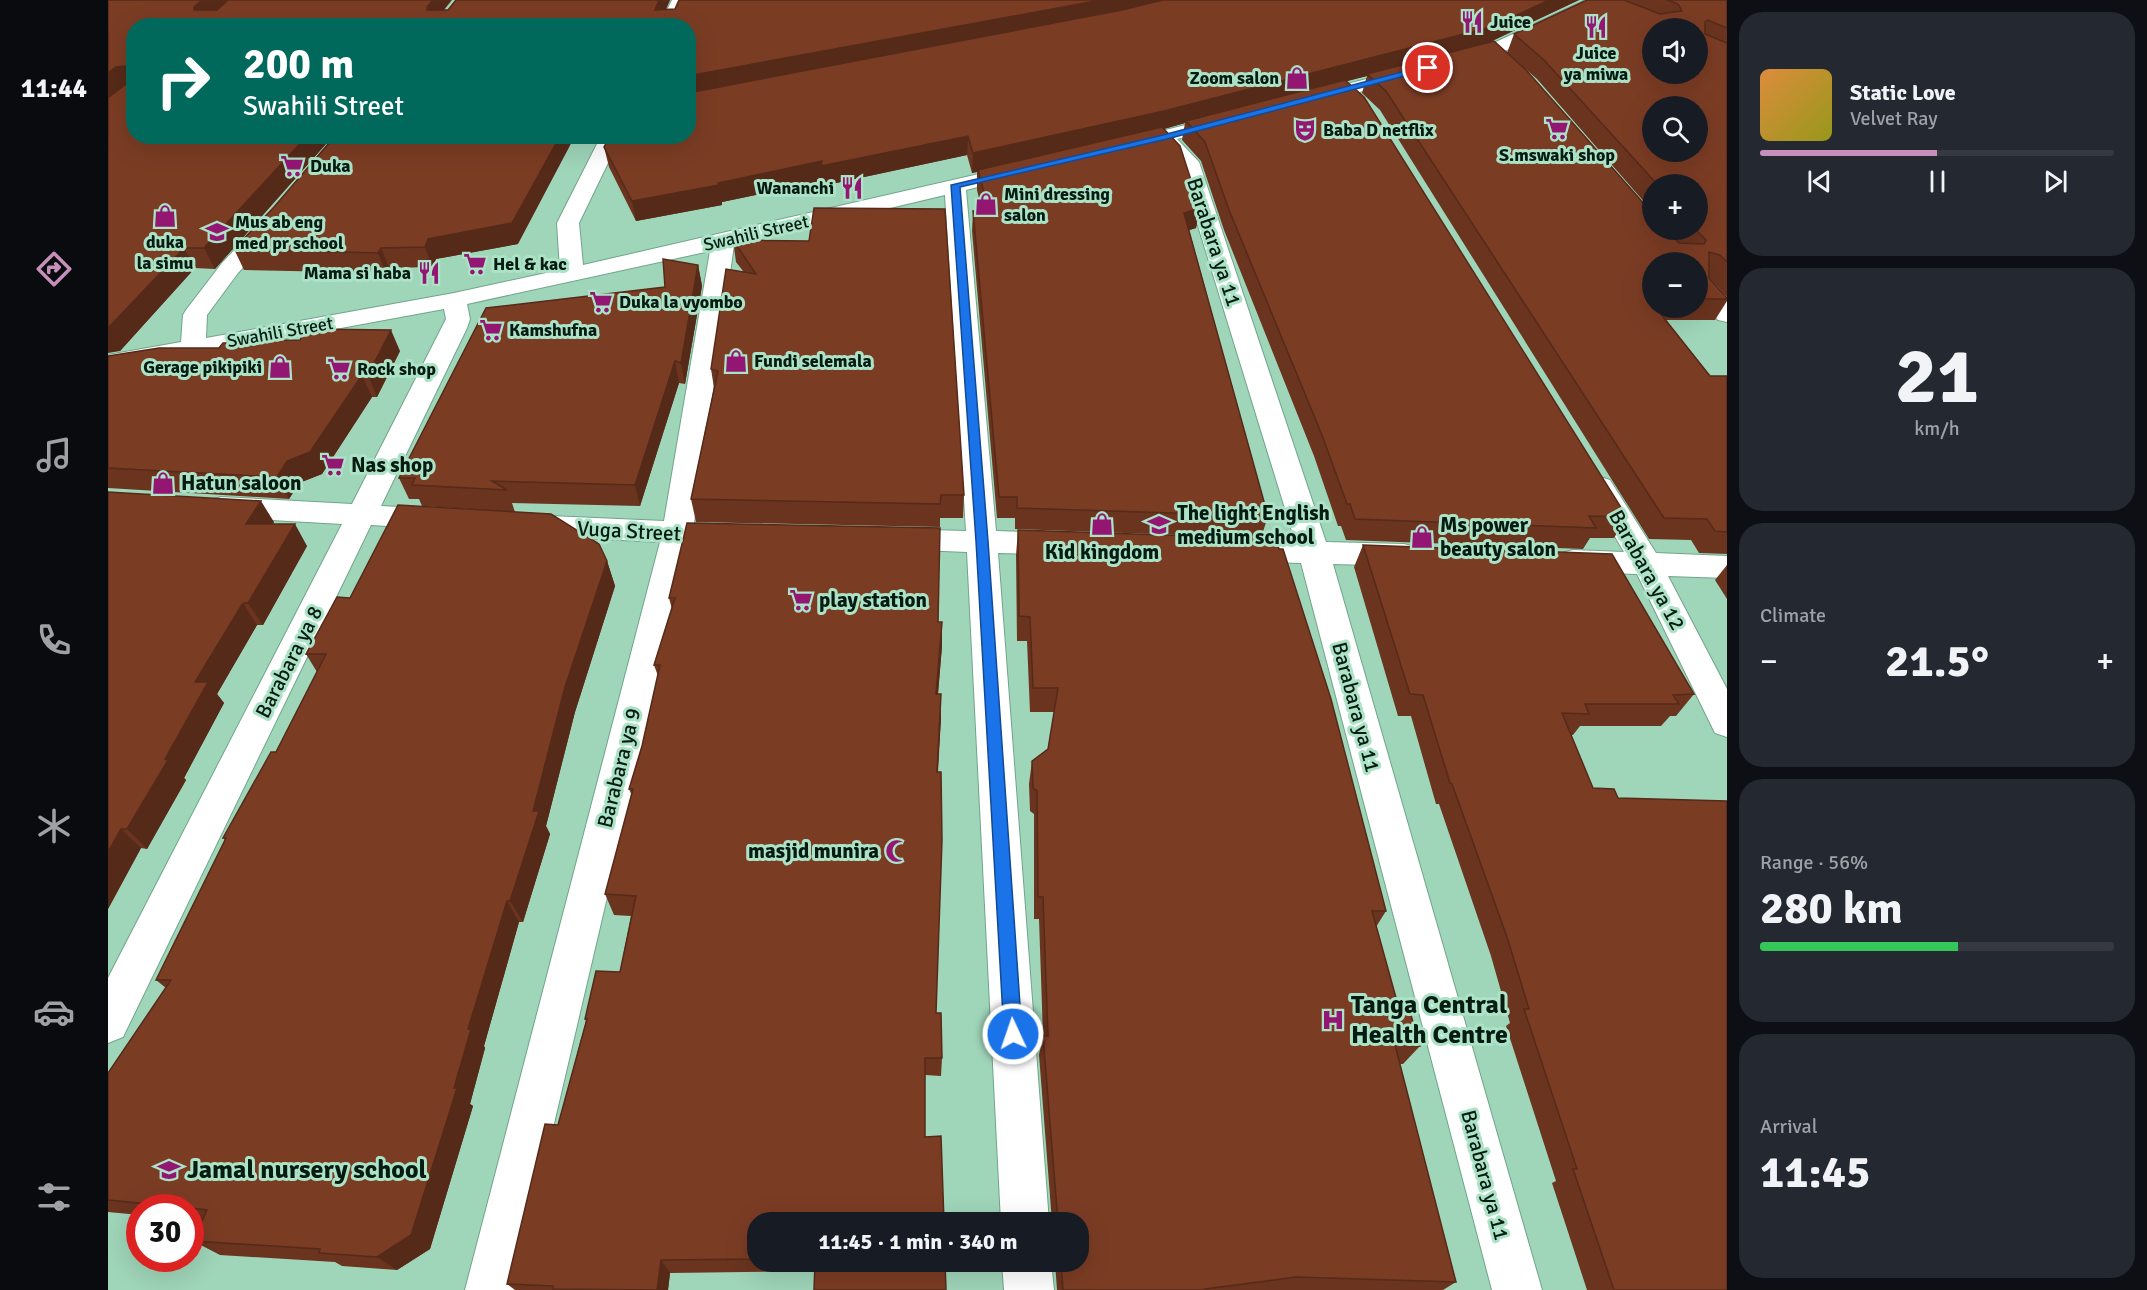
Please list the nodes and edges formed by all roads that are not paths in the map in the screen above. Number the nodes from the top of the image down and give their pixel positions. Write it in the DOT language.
graph roads {
  1 [pos="680,0"];
  2 [pos="1600,3"];
  3 [pos="671,18"];
  4 [pos="1344,90"];
  5 [pos="1288,105"];
  6 [pos="1368,111"];
  7 [pos="1243,117"];
  8 [pos="1164,137"];
  9 [pos="607,144"];
  10 [pos="1106,150"];
  11 [pos="1036,166"];
  12 [pos="955,185"];
  13 [pos="282,213"];
  14 [pos="723,241"];
  15 [pos="572,274"];
  16 [pos="1708,293"];
  17 [pos="454,300"];
  18 [pos="1727,315"];
  19 [pos="192,348"];
  20 [pos="108,363"];
  21 [pos="1585,463"];
  22 [pos="189,505"];
  23 [pos="363,515"];
  24 [pos="468,521"];
  25 [pos="503,523"];
  26 [pos="677,534"];
  27 [pos="759,536"];
  28 [pos="865,538"];
  29 [pos="982,541"];
  30 [pos="1089,544"];
  31 [pos="1207,549"];
  32 [pos="1314,552"];
  33 [pos="1433,556"];
  34 [pos="1540,560"];
  35 [pos="1647,564"];
  36 [pos="1727,567"];
  37 [pos="1727,723"];
  38 [pos="108,1022"];
  39 [pos="1024,1212"];
  40 [pos="1028,1272"];
  41 [pos="490,1290"];
  42 [pos="1029,1290"];
  43 [pos="1517,1290"];
  1 -- 3 [label="street"];
  2 -- 4 [label="street"];
  4 -- 5 [label="street"];
  4 -- 6 [label="street"];
  7 -- 8 [label="street"];
  8 -- 10 [label="street"];
  8 -- 32 [label="street, Barabara ya 11"];
  9 -- 15 [label="street"];
  11 -- 12 [label="street, Swahili Street"];
  12 -- 14 [label="street, Swahili Street"];
  12 -- 29 [label="street"];
  13 -- 19 [label="street"];
  14 -- 15 [label="street, Swahili Street"];
  14 -- 26 [label="street, Barabara ya 9"];
  15 -- 17 [label="street, Swahili Street"];
  16 -- 18 [label="street"];
  17 -- 19 [label="street, Swahili Street"];
  17 -- 23 [label="street, Barabara ya 8"];
  19 -- 20 [label="street, Swahili Street"];
  21 -- 35 [label="street, Barabara ya 12"];
  22 -- 23 [label="street"];
  23 -- 24 [label="street"];
  23 -- 38 [label="street, Barabara ya 8"];
  25 -- 26 [label="street, Vuga Street"];
  26 -- 27 [label="street, Vuga Street"];
  26 -- 41 [label="street, Barabara ya 9"];
  28 -- 29 [label="street"];
  29 -- 30 [label="street"];
  29 -- 39 [label="street"];
  31 -- 32 [label="street"];
  32 -- 33 [label="street"];
  32 -- 43 [label="street, Barabara ya 11"];
  34 -- 35 [label="street"];
  35 -- 36 [label="street"];
  35 -- 37 [label="street, Barabara ya 12"];
  40 -- 42 [label="street"];
}
